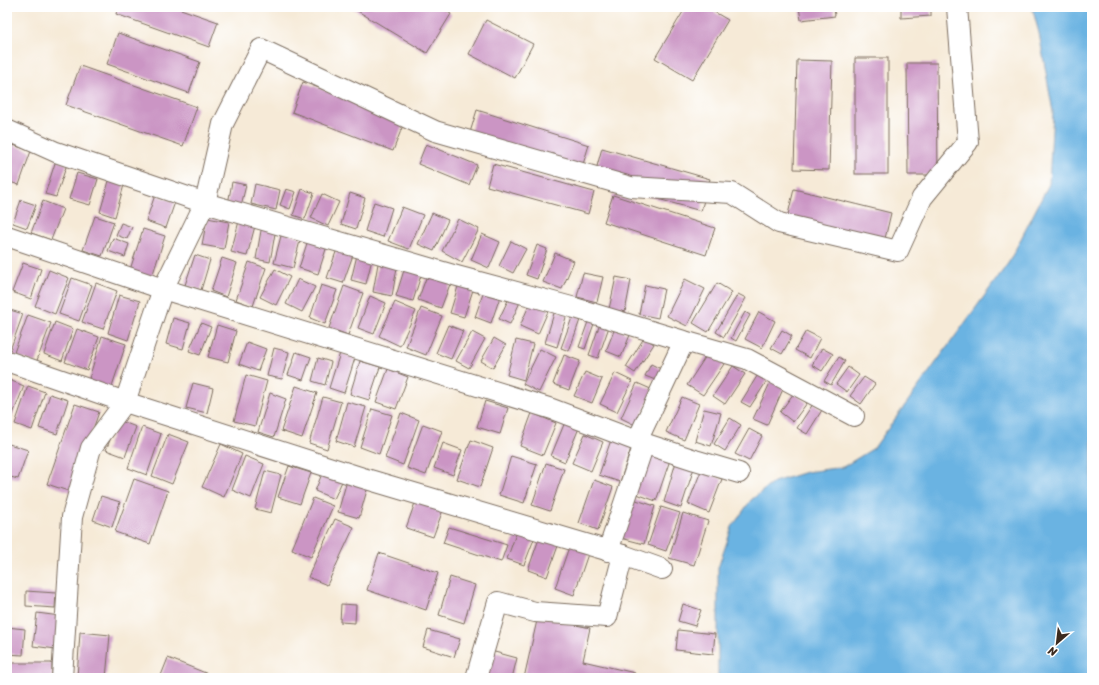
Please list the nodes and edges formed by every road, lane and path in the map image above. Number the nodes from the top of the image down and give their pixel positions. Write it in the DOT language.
graph roads {
  1 [pos="957,7"];
  2 [pos="7,130"];
  3 [pos="205,203"];
  4 [pos="7,236"];
  5 [pos="163,289"];
  6 [pos="684,341"];
  7 [pos="7,361"];
  8 [pos="125,402"];
  9 [pos="854,416"];
  10 [pos="641,442"];
  11 [pos="739,473"];
  12 [pos="616,553"];
  13 [pos="662,569"];
  14 [pos="62,678"];
  15 [pos="476,678"];
  1 -- 3 [label="street"];
  2 -- 3 [label="street"];
  3 -- 5 [label="street"];
  3 -- 6 [label="street"];
  4 -- 5 [label="street"];
  5 -- 8 [label="street"];
  5 -- 10 [label="street"];
  6 -- 9 [label="street"];
  6 -- 10 [label="street"];
  7 -- 8 [label="street"];
  8 -- 12 [label="street"];
  8 -- 14 [label="street"];
  10 -- 11 [label="street"];
  10 -- 12 [label="street"];
  12 -- 13 [label="street"];
  12 -- 15 [label="street"];
}
